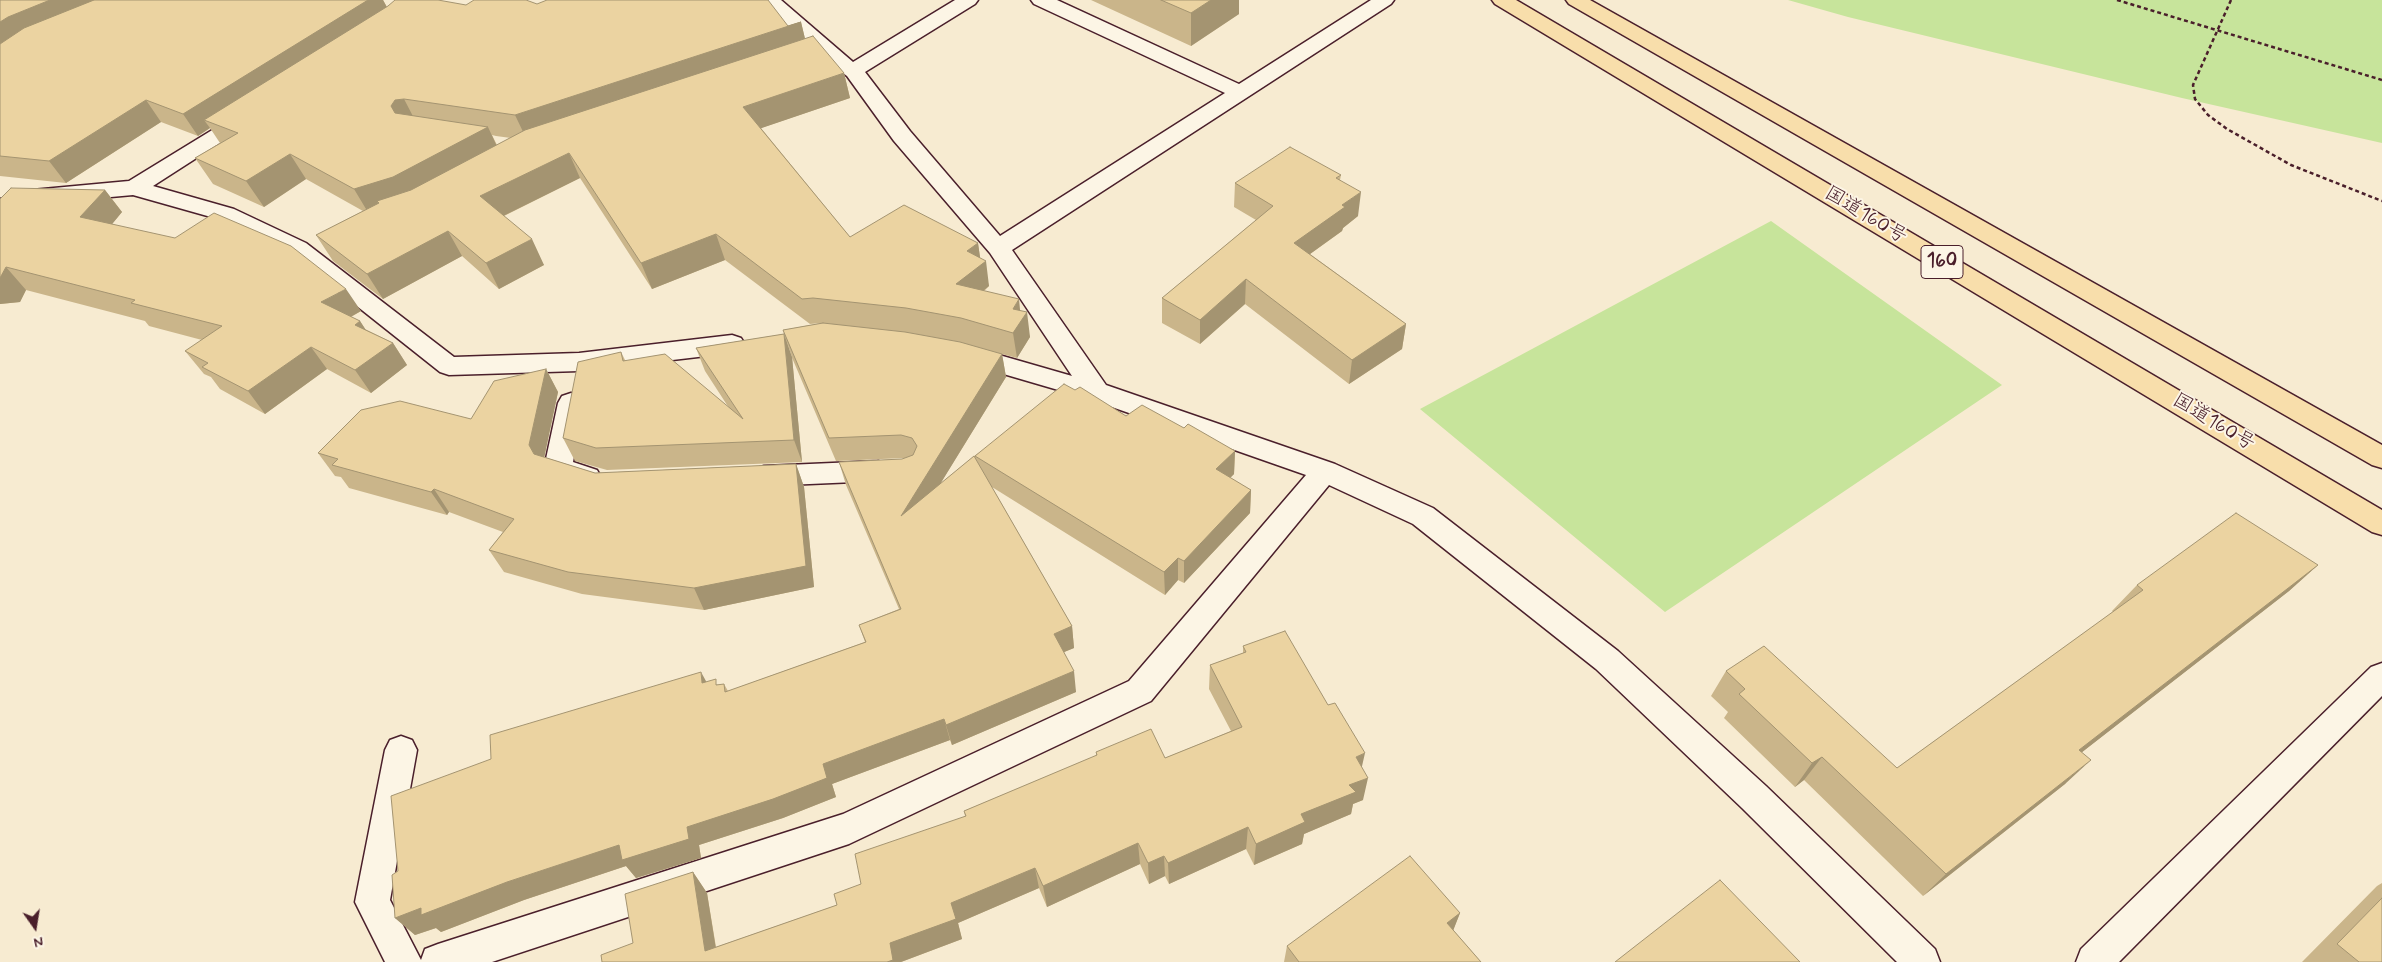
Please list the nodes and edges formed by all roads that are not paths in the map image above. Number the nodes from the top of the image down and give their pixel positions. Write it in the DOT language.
graph roads {
  1 [pos="770,0"];
  2 [pos="968,0"];
  3 [pos="1041,0"];
  4 [pos="1384,0"];
  5 [pos="1502,0"];
  6 [pos="1576,0"];
  7 [pos="852,71"];
  8 [pos="1240,92"];
  9 [pos="268,104"];
  10 [pos="134,188"];
  11 [pos="0,207"];
  12 [pos="325,239"];
  13 [pos="298,248"];
  14 [pos="998,248"];
  15 [pos="752,342"];
  16 [pos="947,350"];
  17 [pos="579,362"];
  18 [pos="1097,392"];
  19 [pos="2382,458"];
  20 [pos="907,470"];
  21 [pos="1326,471"];
  22 [pos="737,477"];
  23 [pos="608,483"];
  24 [pos="2382,524"];
  25 [pos="2382,676"];
  26 [pos="401,750"];
  27 [pos="404,962"];
  28 [pos="438,962"];
  29 [pos="1922,962"];
  30 [pos="2094,962"];
  1 -- 7 [label="street"];
  2 -- 7 [label="street"];
  3 -- 8 [label="street"];
  4 -- 8 [label="street"];
  5 -- 24 [label="highway, 国道160号 / 160"];
  6 -- 19 [label="highway, 160"];
  7 -- 14 [label="street"];
  8 -- 14 [label="street"];
  9 -- 10 [label="street"];
  10 -- 11 [label="street"];
  10 -- 13 [label="street"];
  12 -- 13 [label="street"];
  13 -- 17 [label="street"];
  14 -- 18 [label="street"];
  15 -- 17 [label="street"];
  16 -- 18 [label="street"];
  17 -- 23 [label="street"];
  18 -- 21 [label="street"];
  20 -- 22 [label="street"];
  21 -- 28 [label="street"];
  21 -- 29 [label="street"];
  25 -- 30 [label="street"];
  26 -- 27 [label="street"];
}
